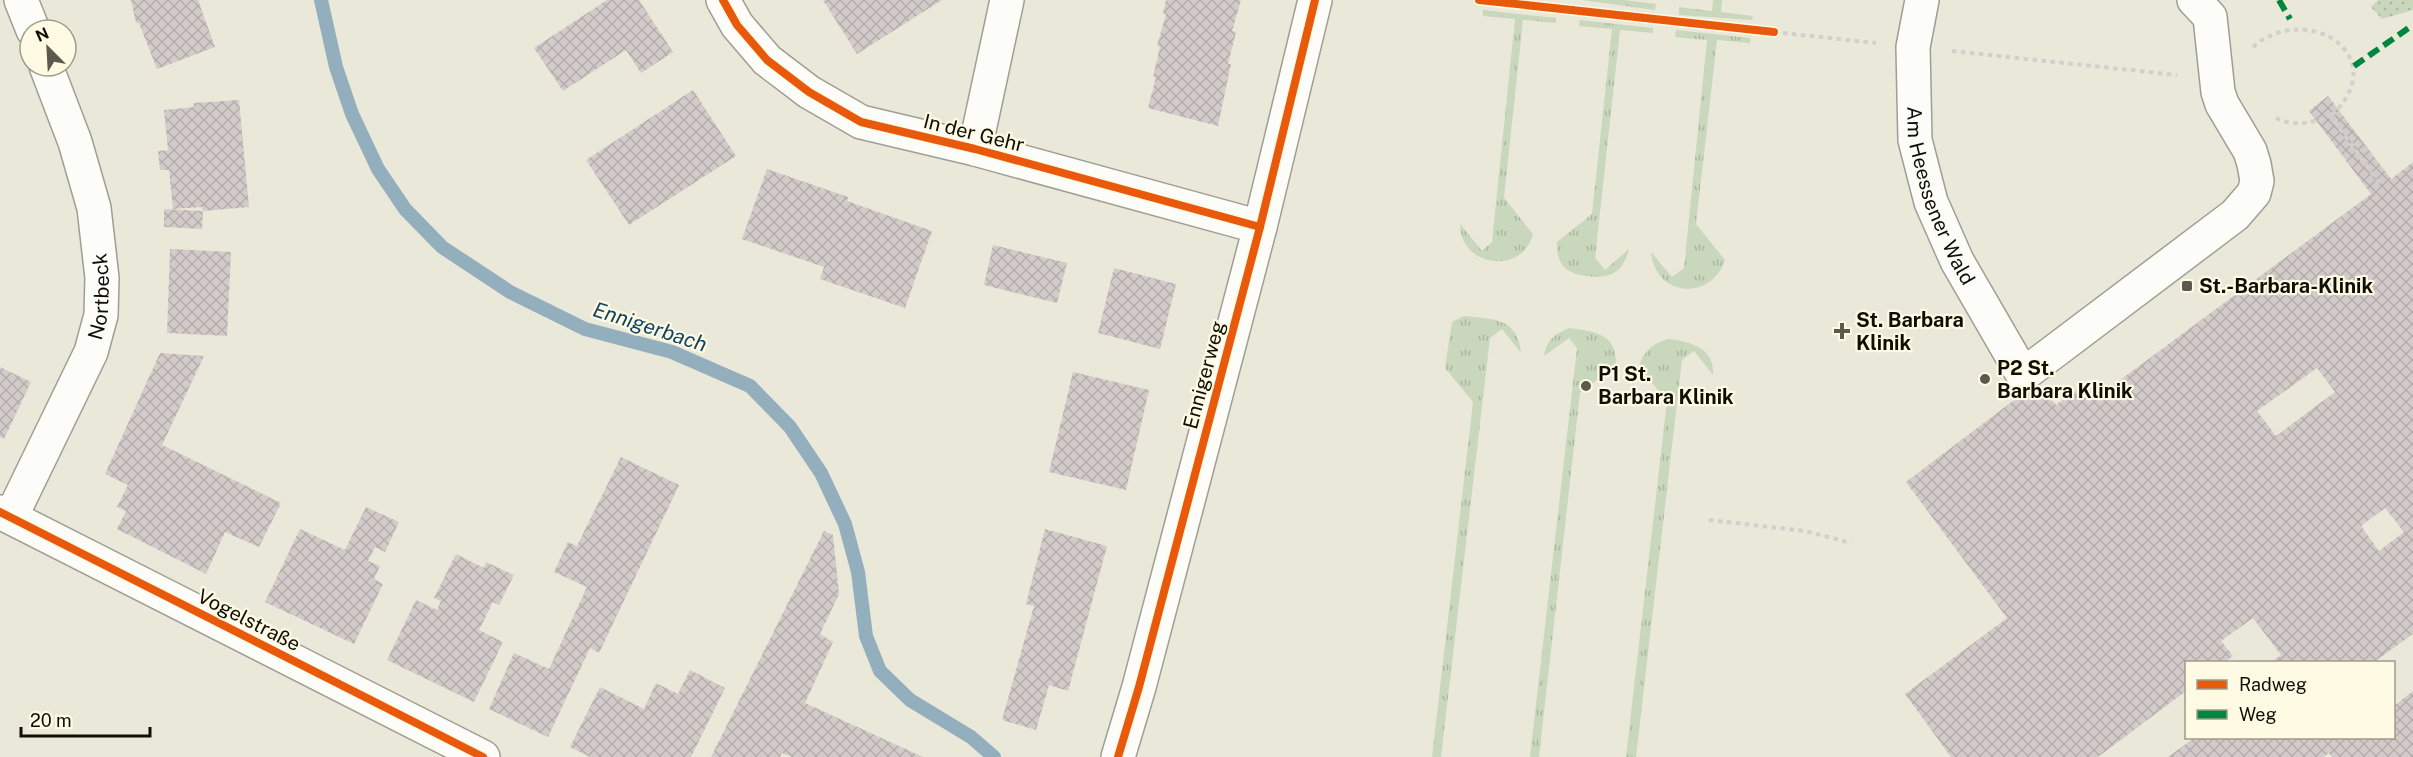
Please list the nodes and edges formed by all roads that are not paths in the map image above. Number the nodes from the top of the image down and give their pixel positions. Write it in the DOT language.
graph roads {
  1 [pos="21,0"];
  2 [pos="723,0"];
  3 [pos="1007,0"];
  4 [pos="1315,0"];
  5 [pos="1922,0"];
  6 [pos="2202,8"];
  7 [pos="28,18"];
  8 [pos="51,78"];
  9 [pos="975,149"];
  10 [pos="1260,227"];
  11 [pos="6,514"];
  12 [pos="483,757"];
  13 [pos="1118,757"];
  1 -- 7 [label="street"];
  2 -- 9 [label="street, In der Gehr"];
  3 -- 9 [label="street"];
  4 -- 10 [label="street, Ennigerweg"];
  5 -- 6 [label="street, Am Heessener Wald"];
  8 -- 11 [label="street, Nortbeck"];
  9 -- 10 [label="street, In der Gehr"];
  10 -- 13 [label="street, Ennigerweg"];
  11 -- 12 [label="street, Vogelstraße"];
}
